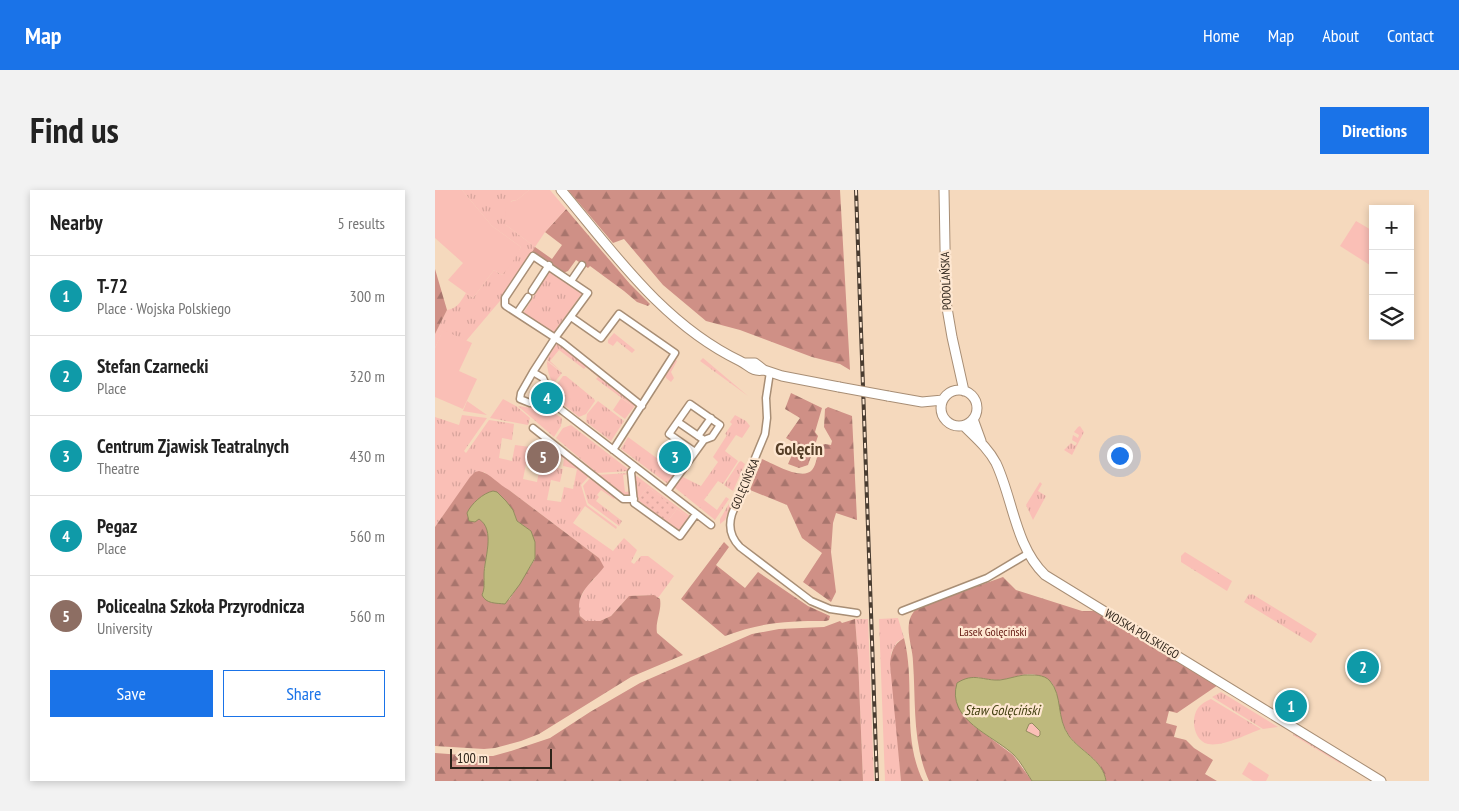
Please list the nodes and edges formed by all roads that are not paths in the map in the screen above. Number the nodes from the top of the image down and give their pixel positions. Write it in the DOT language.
graph roads {
  1 [pos="561,190"];
  2 [pos="944,190"];
  3 [pos="549,265"];
  4 [pos="582,265"];
  5 [pos="571,281"];
  6 [pos="517,313"];
  7 [pos="571,317"];
  8 [pos="555,338"];
  9 [pos="959,370"];
  10 [pos="767,371"];
  11 [pos="533,372"];
  12 [pos="964,391"];
  13 [pos="953,392"];
  14 [pos="943,400"];
  15 [pos="922,402"];
  16 [pos="555,405"];
  17 [pos="642,406"];
  18 [pos="941,411"];
  19 [pos="711,418"];
  20 [pos="973,419"];
  21 [pos="678,422"];
  22 [pos="964,426"];
  23 [pos="533,428"];
  24 [pos="701,438"];
  25 [pos="981,441"];
  26 [pos="613,450"];
  27 [pos="695,452"];
  28 [pos="635,467"];
  29 [pos="667,491"];
  30 [pos="634,499"];
  31 [pos="696,514"];
  32 [pos="711,525"];
  33 [pos="1029,554"];
  34 [pos="902,611"];
  35 [pos="857,613"];
  36 [pos="1381,781"];
  1 -- 10 [label="street"];
  2 -- 9 [label="street, PODOLAŃSKA"];
  3 -- 5 [label="street"];
  3 -- 6 [label="street"];
  3 -- 6 [label="street"];
  4 -- 5 [label="street"];
  5 -- 7 [label="street"];
  6 -- 8 [label="street"];
  7 -- 8 [label="street"];
  7 -- 17 [label="street"];
  8 -- 11 [label="street"];
  8 -- 17 [label="street"];
  9 -- 12 [label="street, PODOLAŃSKA"];
  9 -- 13 [label="street, PODOLAŃSKA"];
  10 -- 15 [label="street, bridge"];
  10 -- 35 [label="street, GOLĘCIŃSKA"];
  11 -- 16 [label="street"];
  11 -- 16 [label="street"];
  12 -- 13 [label="street"];
  12 -- 20 [label="street"];
  13 -- 14 [label="street"];
  14 -- 15 [label="street"];
  14 -- 18 [label="street"];
  15 -- 18 [label="street"];
  16 -- 26 [label="street"];
  17 -- 26 [label="street"];
  18 -- 22 [label="street"];
  19 -- 21 [label="street"];
  19 -- 24 [label="street"];
  19 -- 24 [label="street"];
  20 -- 22 [label="street"];
  20 -- 25 [label="street"];
  21 -- 24 [label="street"];
  21 -- 27 [label="street"];
  22 -- 25 [label="street"];
  23 -- 30 [label="street"];
  24 -- 27 [label="street"];
  25 -- 33 [label="street"];
  26 -- 28 [label="street"];
  27 -- 29 [label="street"];
  28 -- 29 [label="street"];
  28 -- 30 [label="street"];
  29 -- 31 [label="street"];
  30 -- 31 [label="street"];
  31 -- 32 [label="street"];
  33 -- 34 [label="street"];
  33 -- 36 [label="street, WOJSKA POLSKIEGO"];
}
